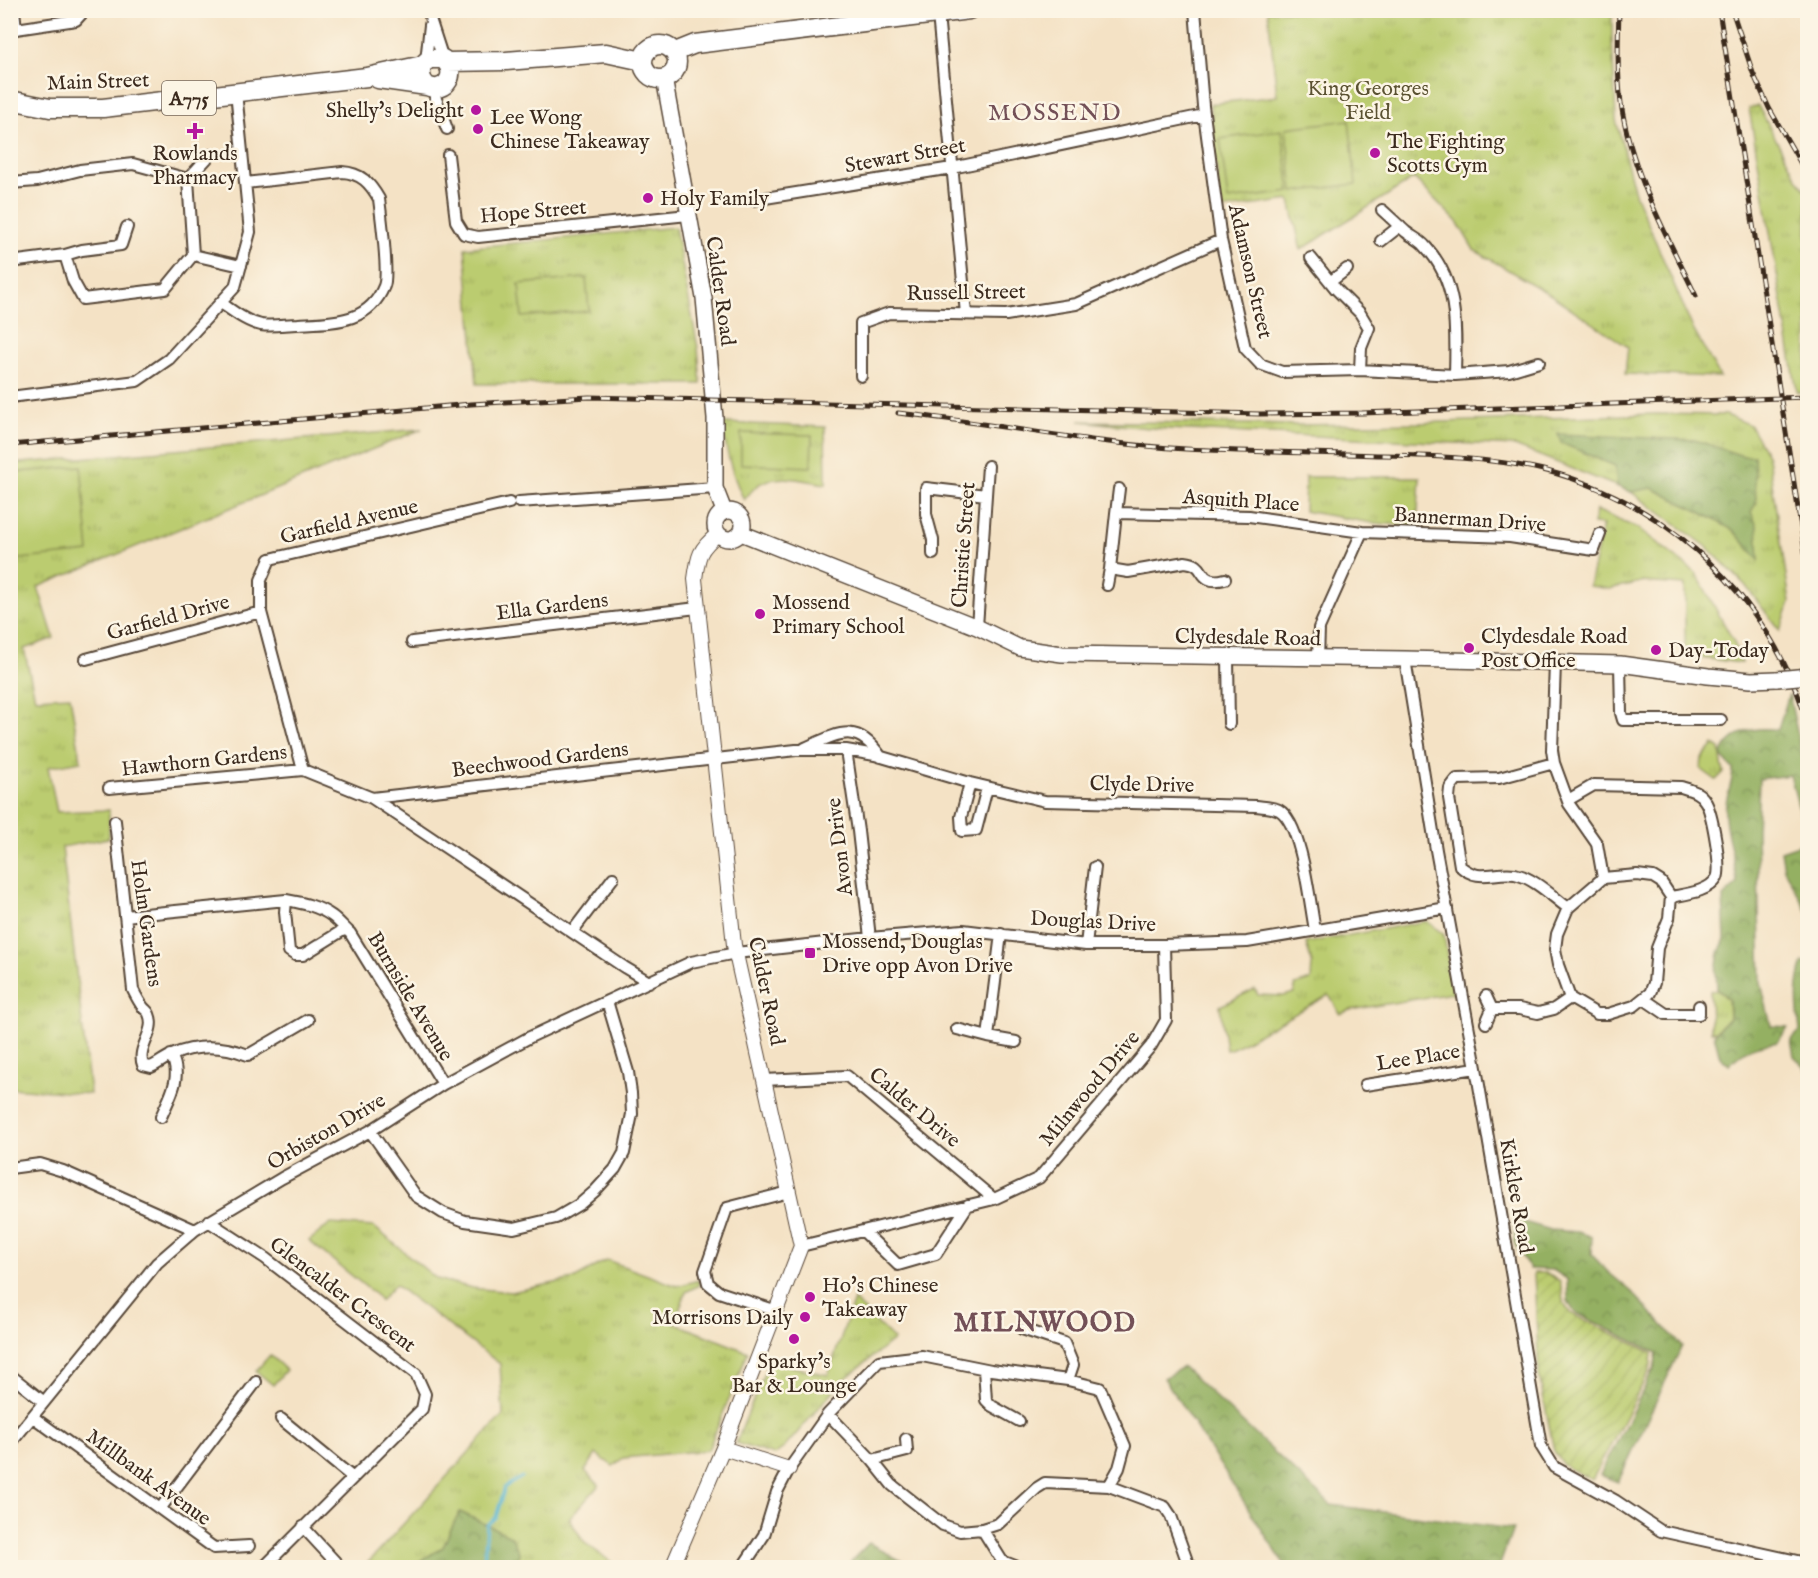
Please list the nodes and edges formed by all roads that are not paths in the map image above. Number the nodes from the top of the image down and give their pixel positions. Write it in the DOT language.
graph roads {
  1 [pos="14,10"];
  2 [pos="85,10"];
  3 [pos="429,10"];
  4 [pos="969,10"];
  5 [pos="1195,10"];
  6 [pos="938,14"];
  7 [pos="430,22"];
  8 [pos="675,52"];
  9 [pos="643,61"];
  10 [pos="437,73"];
  11 [pos="664,78"];
  12 [pos="236,92"];
  13 [pos="10,100"];
  14 [pos="1204,115"];
  15 [pos="447,129"];
  16 [pos="210,155"];
  17 [pos="448,155"];
  18 [pos="952,168"];
  19 [pos="188,179"];
  20 [pos="10,183"];
  21 [pos="246,183"];
  22 [pos="753,200"];
  23 [pos="1382,210"];
  24 [pos="688,215"];
  25 [pos="1400,226"];
  26 [pos="127,227"];
  27 [pos="1221,240"];
  28 [pos="1381,241"];
  29 [pos="65,255"];
  30 [pos="192,255"];
  31 [pos="1311,258"];
  32 [pos="10,262"];
  33 [pos="241,266"];
  34 [pos="1347,269"];
  35 [pos="1330,282"];
  36 [pos="221,303"];
  37 [pos="966,314"];
  38 [pos="1539,362"];
  39 [pos="1360,370"];
  40 [pos="1455,375"];
  41 [pos="861,376"];
  42 [pos="10,397"];
  43 [pos="988,466"];
  44 [pos="715,488"];
  45 [pos="1119,489"];
  46 [pos="986,495"];
  47 [pos="724,511"];
  48 [pos="1116,513"];
  49 [pos="1362,532"];
  50 [pos="741,533"];
  51 [pos="718,534"];
  52 [pos="1600,534"];
  53 [pos="933,554"];
  54 [pos="1110,569"];
  55 [pos="1225,579"];
  56 [pos="1107,585"];
  57 [pos="697,608"];
  58 [pos="261,612"];
  59 [pos="977,627"];
  60 [pos="412,642"];
  61 [pos="1228,657"];
  62 [pos="86,659"];
  63 [pos="1318,659"];
  64 [pos="1405,659"];
  65 [pos="1555,663"];
  66 [pos="1620,664"];
  67 [pos="1808,676"];
  68 [pos="1721,720"];
  69 [pos="1229,724"];
  70 [pos="796,750"];
  71 [pos="846,750"];
  72 [pos="881,757"];
  73 [pos="713,759"];
  74 [pos="1554,763"];
  75 [pos="303,770"];
  76 [pos="970,783"];
  77 [pos="987,788"];
  78 [pos="110,789"];
  79 [pos="372,798"];
  80 [pos="1568,800"];
  81 [pos="115,821"];
  82 [pos="1095,867"];
  83 [pos="613,878"];
  84 [pos="1603,878"];
  85 [pos="1671,897"];
  86 [pos="286,900"];
  87 [pos="1447,908"];
  88 [pos="1568,908"];
  89 [pos="125,916"];
  90 [pos="345,929"];
  91 [pos="1315,930"];
  92 [pos="572,932"];
  93 [pos="1001,934"];
  94 [pos="870,938"];
  95 [pos="1086,945"];
  96 [pos="1164,945"];
  97 [pos="736,953"];
  98 [pos="649,982"];
  99 [pos="1486,996"];
  100 [pos="1570,998"];
  101 [pos="1644,999"];
  102 [pos="607,1001"];
  103 [pos="1699,1006"];
  104 [pos="1492,1009"];
  105 [pos="308,1020"];
  106 [pos="1486,1023"];
  107 [pos="957,1029"];
  108 [pos="988,1037"];
  109 [pos="1016,1042"];
  110 [pos="171,1055"];
  111 [pos="1476,1068"];
  112 [pos="764,1080"];
  113 [pos="443,1084"];
  114 [pos="1365,1085"];
  115 [pos="161,1117"];
  116 [pos="370,1131"];
  117 [pos="10,1168"];
  118 [pos="789,1192"];
  119 [pos="994,1199"];
  120 [pos="968,1205"];
  121 [pos="208,1221"];
  122 [pos="195,1230"];
  123 [pos="863,1231"];
  124 [pos="801,1246"];
  125 [pos="777,1311"];
  126 [pos="1022,1329"];
  127 [pos="984,1369"];
  128 [pos="10,1376"];
  129 [pos="1068,1380"];
  130 [pos="256,1382"];
  131 [pos="44,1402"];
  132 [pos="828,1414"];
  133 [pos="33,1417"];
  134 [pos="280,1419"];
  135 [pos="1020,1421"];
  136 [pos="906,1439"];
  137 [pos="10,1444"];
  138 [pos="723,1448"];
  139 [pos="907,1451"];
  140 [pos="919,1453"];
  141 [pos="872,1460"];
  142 [pos="789,1469"];
  143 [pos="352,1478"];
  144 [pos="1109,1486"];
  145 [pos="160,1509"];
  146 [pos="303,1527"];
  147 [pos="982,1529"];
  148 [pos="249,1546"];
  149 [pos="1806,1563"];
  150 [pos="263,1568"];
  151 [pos="341,1568"];
  152 [pos="672,1568"];
  153 [pos="742,1568"];
  154 [pos="1020,1568"];
  155 [pos="1193,1568"];
  1 -- 2 [label="street"];
  3 -- 7 [label="street"];
  4 -- 6 [label="main road"];
  5 -- 14 [label="street, Adamson Street"];
  6 -- 8 [label="main road"];
  6 -- 18 [label="street"];
  7 -- 10 [label="street"];
  7 -- 10 [label="street"];
  8 -- 9 [label="main road"];
  8 -- 11 [label="main road"];
  9 -- 10 [label="main road, Main Street / A775"];
  9 -- 11 [label="main road"];
  10 -- 12 [label="main road, Main Street / A775"];
  10 -- 15 [label="street"];
  11 -- 24 [label="main road, Calder Road"];
  12 -- 13 [label="main road, Main Street / A775"];
  12 -- 21 [label="street"];
  14 -- 18 [label="street, Stewart Street"];
  14 -- 27 [label="street, Adamson Street"];
  16 -- 19 [label="street"];
  17 -- 24 [label="street, Hope Street"];
  18 -- 22 [label="street, Stewart Street"];
  18 -- 37 [label="street"];
  19 -- 20 [label="street"];
  19 -- 30 [label="street"];
  21 -- 33 [label="street"];
  21 -- 36 [label="street"];
  23 -- 25 [label="street"];
  24 -- 44 [label="main road, Calder Road"];
  25 -- 28 [label="street"];
  25 -- 40 [label="street"];
  26 -- 29 [label="street"];
  27 -- 37 [label="street, Russell Street"];
  27 -- 39 [label="street, Adamson Street"];
  29 -- 30 [label="street"];
  29 -- 32 [label="street"];
  30 -- 33 [label="street"];
  31 -- 35 [label="street"];
  33 -- 36 [label="street"];
  34 -- 35 [label="street"];
  35 -- 39 [label="street"];
  36 -- 42 [label="street"];
  37 -- 41 [label="street, Russell Street"];
  38 -- 40 [label="street, Adamson Street"];
  39 -- 40 [label="street, Adamson Street"];
  43 -- 46 [label="street, Christie Street"];
  44 -- 47 [label="main road, Calder Road"];
  44 -- 58 [label="street, Garfield Avenue"];
  45 -- 48 [label="street"];
  46 -- 53 [label="street"];
  46 -- 59 [label="street, Christie Street"];
  47 -- 50 [label="main road"];
  47 -- 51 [label="main road"];
  48 -- 49 [label="street, Asquith Place"];
  48 -- 54 [label="street"];
  49 -- 52 [label="street, Bannerman Drive"];
  49 -- 63 [label="street"];
  50 -- 51 [label="main road, Clydesdale Road"];
  50 -- 59 [label="main road, Clydesdale Road"];
  51 -- 57 [label="street, Calder Road"];
  54 -- 55 [label="street"];
  54 -- 56 [label="street"];
  57 -- 60 [label="street, Ella Gardens"];
  57 -- 73 [label="street, Calder Road"];
  58 -- 62 [label="street, Garfield Drive"];
  58 -- 75 [label="street, Garfield Avenue"];
  59 -- 61 [label="main road, Clydesdale Road"];
  61 -- 63 [label="main road, Clydesdale Road"];
  61 -- 69 [label="street"];
  63 -- 64 [label="main road, Clydesdale Road"];
  64 -- 65 [label="main road, Clydesdale Road"];
  64 -- 87 [label="street, Kirklee Road"];
  65 -- 66 [label="main road, Clydesdale Road"];
  65 -- 74 [label="street"];
  66 -- 67 [label="main road, Clydesdale Road, bridge"];
  66 -- 68 [label="street"];
  70 -- 71 [label="street, Clyde Drive"];
  70 -- 72 [label="street, Clyde Drive"];
  70 -- 73 [label="street, Clyde Drive"];
  71 -- 72 [label="street, Clyde Drive"];
  71 -- 94 [label="street, Avon Drive"];
  72 -- 76 [label="street, Clyde Drive"];
  73 -- 79 [label="street, Beechwood Gardens"];
  73 -- 97 [label="street, Calder Road"];
  74 -- 80 [label="street"];
  74 -- 88 [label="street"];
  75 -- 78 [label="street, Hawthorn Gardens"];
  75 -- 79 [label="street, Beechwood Gardens"];
  76 -- 77 [label="street, Clyde Drive"];
  76 -- 77 [label="street"];
  77 -- 91 [label="street, Clyde Drive"];
  79 -- 92 [label="street, Beechwood Gardens"];
  80 -- 84 [label="street"];
  80 -- 85 [label="street"];
  81 -- 89 [label="street, Holm Gardens"];
  82 -- 95 [label="street"];
  83 -- 92 [label="street"];
  84 -- 85 [label="street"];
  84 -- 88 [label="street"];
  85 -- 101 [label="street"];
  86 -- 89 [label="street, Burnside Avenue"];
  86 -- 90 [label="street, Burnside Avenue"];
  86 -- 90 [label="street, Burnside Avenue"];
  87 -- 91 [label="street, Douglas Drive"];
  87 -- 111 [label="street, Kirklee Road"];
  88 -- 100 [label="street"];
  89 -- 110 [label="street, Holm Gardens"];
  90 -- 113 [label="street, Burnside Avenue"];
  91 -- 96 [label="street, Douglas Drive"];
  92 -- 98 [label="street, Beechwood Gardens"];
  93 -- 94 [label="street, Douglas Drive"];
  93 -- 95 [label="street, Douglas Drive"];
  93 -- 108 [label="street"];
  94 -- 97 [label="street, Douglas Drive"];
  95 -- 96 [label="street, Douglas Drive"];
  96 -- 119 [label="street, Milnwood Drive"];
  97 -- 98 [label="street, Orbiston Drive"];
  97 -- 112 [label="street, Calder Road"];
  98 -- 102 [label="street, Orbiston Drive"];
  99 -- 104 [label="street"];
  100 -- 101 [label="street"];
  100 -- 104 [label="street"];
  101 -- 103 [label="street"];
  102 -- 113 [label="street, Orbiston Drive"];
  102 -- 116 [label="street"];
  104 -- 106 [label="street"];
  105 -- 110 [label="street, Holm Gardens"];
  107 -- 108 [label="street"];
  108 -- 109 [label="street"];
  110 -- 115 [label="street"];
  111 -- 114 [label="street, Lee Place"];
  111 -- 149 [label="street, Kirklee Road"];
  112 -- 118 [label="street, Calder Road"];
  112 -- 119 [label="street, Calder Drive"];
  113 -- 116 [label="street, Orbiston Drive"];
  116 -- 121 [label="street, Orbiston Drive"];
  117 -- 122 [label="street"];
  118 -- 124 [label="street, Calder Road"];
  118 -- 125 [label="street"];
  119 -- 120 [label="street, Milnwood Drive"];
  120 -- 123 [label="street, Milnwood Drive"];
  120 -- 123 [label="street"];
  121 -- 122 [label="street, Orbiston Drive"];
  121 -- 143 [label="street, Glencalder Crescent"];
  122 -- 131 [label="street, Orbiston Drive"];
  123 -- 124 [label="street, Milnwood Drive"];
  124 -- 125 [label="street"];
  125 -- 138 [label="street"];
  126 -- 129 [label="street"];
  127 -- 129 [label="street"];
  127 -- 132 [label="street"];
  127 -- 135 [label="street"];
  128 -- 131 [label="street"];
  129 -- 144 [label="street"];
  130 -- 145 [label="street"];
  131 -- 133 [label="street, Orbiston Drive"];
  132 -- 141 [label="street"];
  132 -- 142 [label="street"];
  133 -- 137 [label="street, Orbiston Drive"];
  133 -- 145 [label="street, Millbank Avenue"];
  134 -- 143 [label="street"];
  136 -- 139 [label="street"];
  138 -- 142 [label="street"];
  138 -- 152 [label="street"];
  139 -- 140 [label="street"];
  139 -- 141 [label="street"];
  141 -- 147 [label="street"];
  142 -- 153 [label="street"];
  143 -- 146 [label="street, Glencalder Crescent"];
  144 -- 147 [label="street"];
  144 -- 155 [label="street"];
  145 -- 148 [label="street, Millbank Avenue"];
  146 -- 150 [label="street, Glencalder Crescent"];
  146 -- 151 [label="street"];
  147 -- 154 [label="street"];
}
